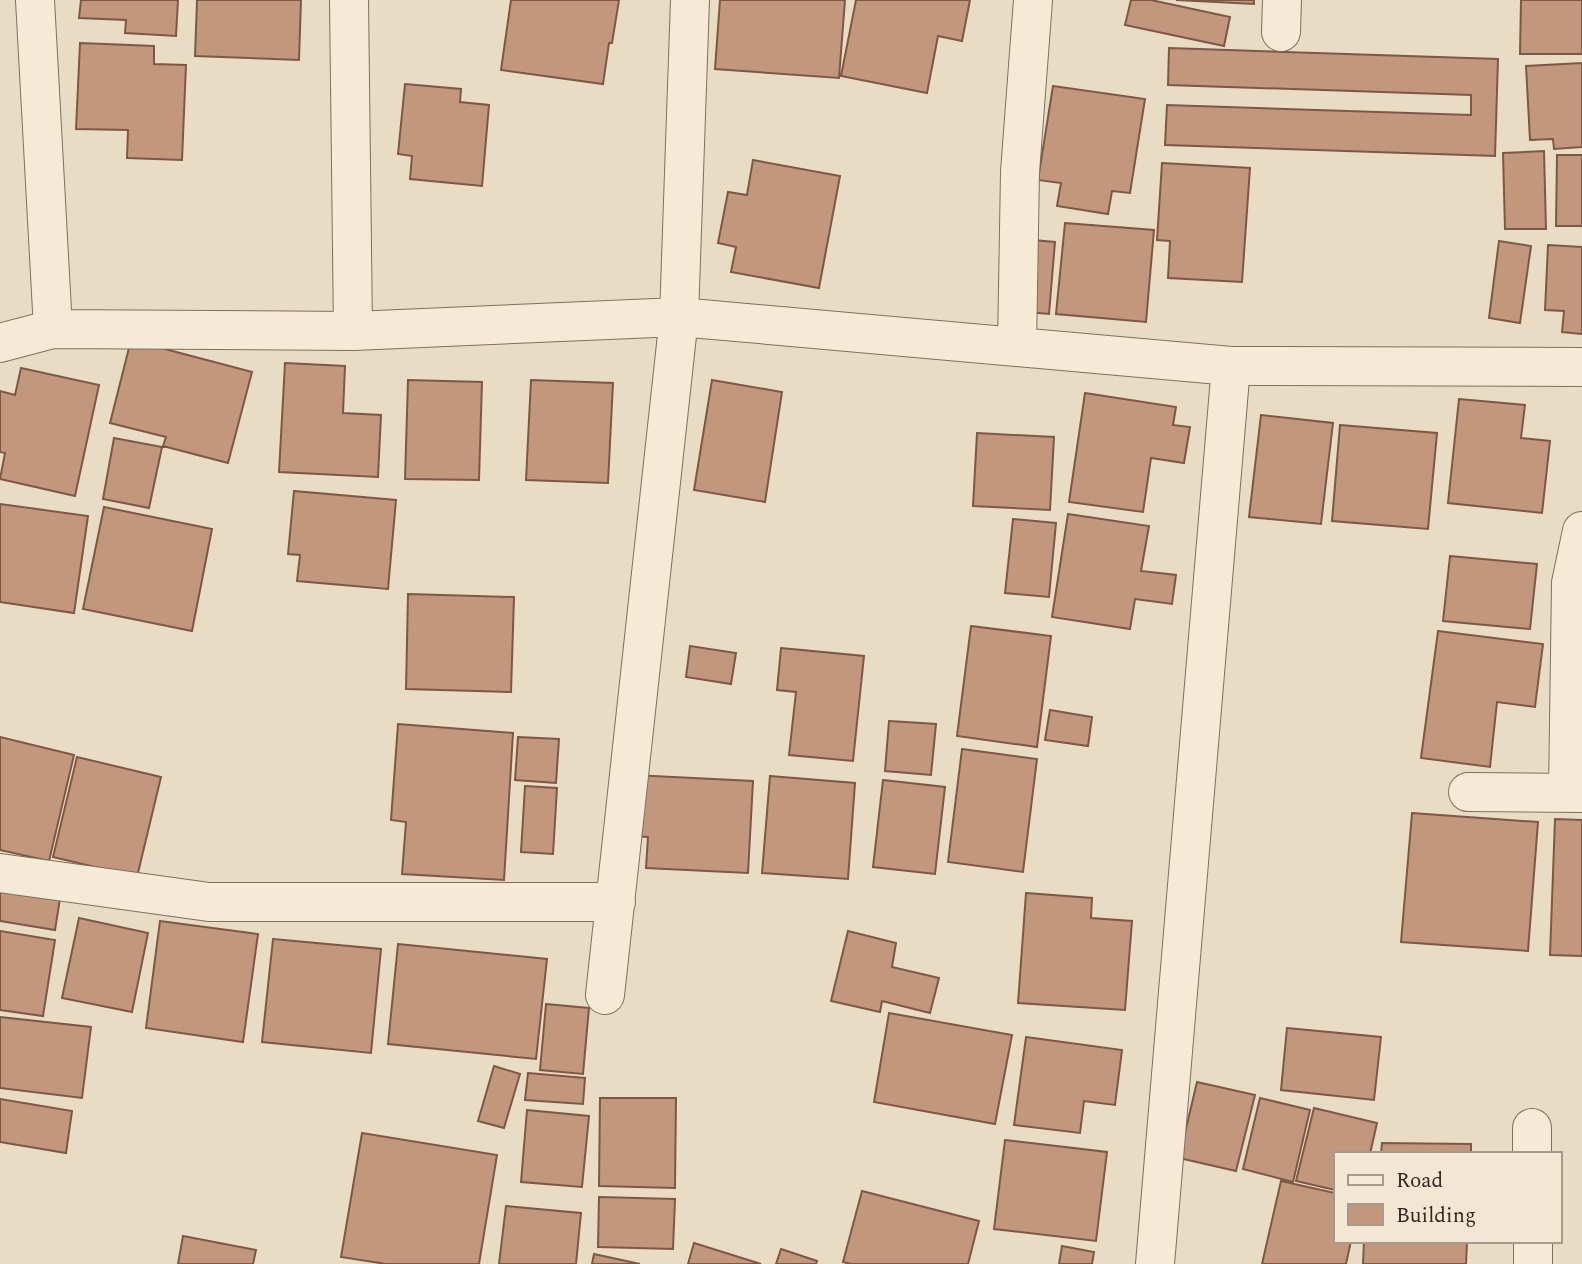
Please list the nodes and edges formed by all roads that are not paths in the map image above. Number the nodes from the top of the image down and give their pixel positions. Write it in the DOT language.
graph roads {
  1 [pos="35,0"];
  2 [pos="349,0"];
  3 [pos="690,0"];
  4 [pos="1033,0"];
  5 [pos="679,317"];
  6 [pos="53,329"];
  7 [pos="353,331"];
  8 [pos="0,343"];
  9 [pos="1017,346"];
  10 [pos="1231,366"];
  11 [pos="1582,367"];
  12 [pos="1582,531"];
  13 [pos="1468,792"];
  14 [pos="1575,793"];
  15 [pos="0,873"];
  16 [pos="616,902"];
  17 [pos="605,995"];
  18 [pos="1533,1243"];
  19 [pos="1155,1264"];
  20 [pos="1533,1264"];
  1 -- 6 [label="street"];
  2 -- 7 [label="street"];
  3 -- 5 [label="street"];
  4 -- 9 [label="street"];
  5 -- 7 [label="street"];
  5 -- 9 [label="street"];
  5 -- 16 [label="street"];
  6 -- 7 [label="street"];
  6 -- 8 [label="street"];
  9 -- 10 [label="street"];
  10 -- 11 [label="street"];
  10 -- 19 [label="street"];
  12 -- 14 [label="street"];
  13 -- 14 [label="street"];
  15 -- 16 [label="street"];
  16 -- 17 [label="street"];
  18 -- 20 [label="street"];
}
